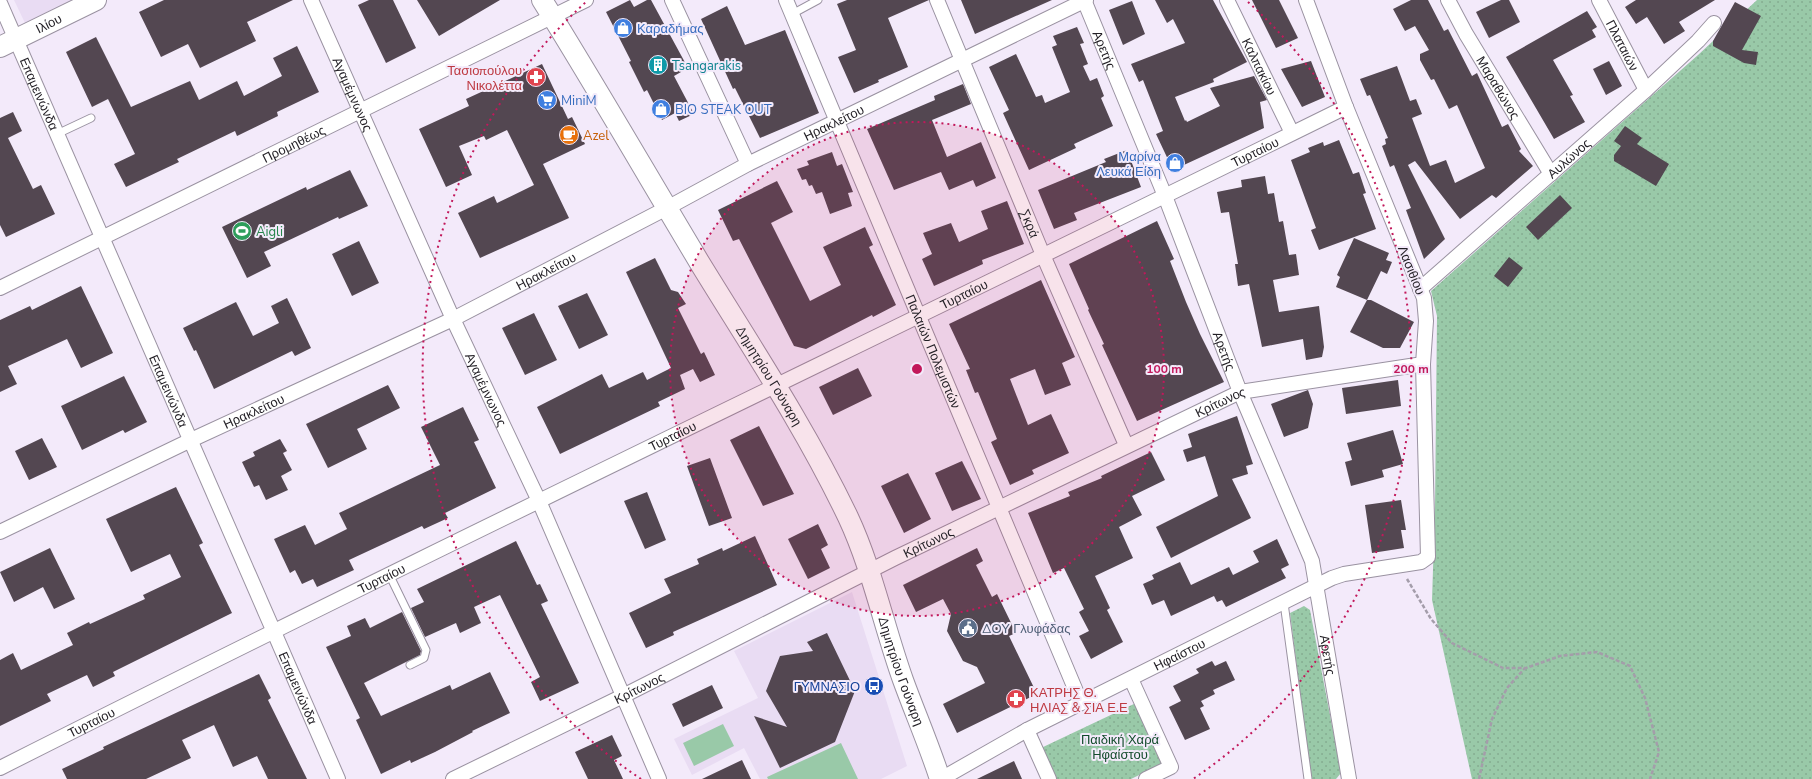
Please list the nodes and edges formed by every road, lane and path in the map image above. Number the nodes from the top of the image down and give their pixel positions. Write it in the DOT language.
graph roads {
  1 [pos="96,0"];
  2 [pos="311,0"];
  3 [pos="542,0"];
  4 [pos="586,0"];
  5 [pos="672,0"];
  6 [pos="786,0"];
  7 [pos="818,0"];
  8 [pos="937,0"];
  9 [pos="1085,0"];
  10 [pos="1227,0"];
  11 [pos="1306,0"];
  12 [pos="1448,0"];
  13 [pos="1598,0"];
  14 [pos="0,3"];
  15 [pos="792,14"];
  16 [pos="552,17"];
  17 [pos="1714,23"];
  18 [pos="8,43"];
  19 [pos="963,59"];
  20 [pos="1646,90"];
  21 [pos="1346,107"];
  22 [pos="360,111"];
  23 [pos="91,118"];
  24 [pos="837,119"];
  25 [pos="1292,133"];
  26 [pos="58,134"];
  27 [pos="748,164"];
  28 [pos="1551,174"];
  29 [pos="1165,196"];
  30 [pos="667,208"];
  31 [pos="103,238"];
  32 [pos="1043,255"];
  33 [pos="0,288"];
  34 [pos="1420,289"];
  35 [pos="919,317"];
  36 [pos="453,319"];
  37 [pos="1423,364"];
  38 [pos="775,386"];
  39 [pos="1240,392"];
  40 [pos="191,440"];
  41 [pos="1126,445"];
  42 [pos="539,501"];
  43 [pos="1000,507"];
  44 [pos="0,532"];
  45 [pos="1428,557"];
  46 [pos="1399,566"];
  47 [pos="868,572"];
  48 [pos="389,574"];
  49 [pos="1318,587"];
  50 [pos="1284,603"];
  51 [pos="274,630"];
  52 [pos="410,665"];
  53 [pos="1526,668"];
  54 [pos="1131,679"];
  55 [pos="623,696"];
  56 [pos="1081,703"];
  57 [pos="1027,730"];
  58 [pos="0,768"];
  59 [pos="338,779"];
  60 [pos="453,779"];
  61 [pos="659,779"];
  62 [pos="940,779"];
  63 [pos="1049,779"];
  64 [pos="1146,779"];
  65 [pos="1308,779"];
  66 [pos="1349,779"];
  67 [pos="1479,779"];
  68 [pos="1650,779"];
  1 -- 18 [label="main road, Ιλίου"];
  2 -- 22 [label="street, Αγαμέμνωνος"];
  3 -- 16 [label="main road, Δημητρίου Γούναρη"];
  4 -- 16 [label="street, Προμηθέως"];
  5 -- 27 [label="street"];
  6 -- 15 [label="street, Παλαιών Πολεμιστών"];
  7 -- 15 [label="lane"];
  8 -- 19 [label="street, Σκρά"];
  9 -- 19 [label="street, Ηρακλείτου"];
  9 -- 29 [label="street, Αρετής"];
  10 -- 25 [label="street, Καλπακίου"];
  11 -- 21 [label="street, Λασιθίου"];
  12 -- 28 [label="street, Μαραθώνος"];
  13 -- 20 [label="street, Πλαταιών"];
  14 -- 18 [label="street, Επαμεινώνδα"];
  15 -- 24 [label="street, Παλαιών Πολεμιστών"];
  16 -- 22 [label="street, Προμηθέως"];
  16 -- 30 [label="main road, Δημητρίου Γούναρη"];
  17 -- 20 [label="street, Αυλώνος"];
  18 -- 26 [label="street, Επαμεινώνδα"];
  19 -- 24 [label="street, Ηρακλείτου"];
  19 -- 32 [label="street, Σκρά"];
  20 -- 28 [label="street, Αυλώνος"];
  21 -- 25 [label="street, Τυρταίου"];
  21 -- 34 [label="street, Λασιθίου"];
  22 -- 31 [label="street, Προμηθέως"];
  22 -- 36 [label="street, Αγαμέμνωνος"];
  23 -- 26 [label="lane"];
  24 -- 27 [label="street, Ηρακλείτου"];
  24 -- 35 [label="street, Παλαιών Πολεμιστών"];
  25 -- 29 [label="street, Τυρταίου"];
  26 -- 31 [label="street, Επαμεινώνδα"];
  27 -- 30 [label="street, Ηρακλείτου"];
  28 -- 34 [label="street, Αυλώνος"];
  29 -- 32 [label="street, Τυρταίου"];
  29 -- 39 [label="street, Αρετής"];
  30 -- 36 [label="street, Ηρακλείτου"];
  30 -- 38 [label="main road, Δημητρίου Γούναρη"];
  31 -- 33 [label="street, Προμηθέως"];
  31 -- 40 [label="street, Επαμεινώνδα"];
  32 -- 35 [label="street, Τυρταίου"];
  32 -- 41 [label="street, Σκρά"];
  34 -- 37 [label="street, Λασιθίου"];
  35 -- 38 [label="street, Τυρταίου"];
  35 -- 43 [label="street, Παλαιών Πολεμιστών"];
  36 -- 40 [label="street, Ηρακλείτου"];
  36 -- 42 [label="street, Αγαμέμνωνος"];
  37 -- 39 [label="street, Κρίτωνος"];
  37 -- 45 [label="street, Λασιθίου"];
  38 -- 42 [label="street, Τυρταίου"];
  38 -- 47 [label="main road, Δημητρίου Γούναρη"];
  39 -- 41 [label="street, Κρίτωνος"];
  39 -- 49 [label="street, Αρετής"];
  40 -- 44 [label="street, Ηρακλείτου"];
  40 -- 51 [label="street, Επαμεινώνδα"];
  41 -- 43 [label="street, Κρίτωνος"];
  42 -- 48 [label="street, Τυρταίου"];
  42 -- 55 [label="street, Αγαμέμνωνος"];
  43 -- 47 [label="street, Κρίτωνος"];
  43 -- 56 [label="street, Παλαιών Πολεμιστών"];
  45 -- 46 [label="street, Ηφαίστου"];
  46 -- 49 [label="street, Ηφαίστου"];
  46 -- 53 [label="path"];
  47 -- 55 [label="street, Κρίτωνος"];
  47 -- 62 [label="main road, Δημητρίου Γούναρη"];
  48 -- 51 [label="street, Τυρταίου"];
  48 -- 52 [label="lane"];
  49 -- 50 [label="street, Ηφαίστου"];
  49 -- 66 [label="street, Αρετής"];
  50 -- 54 [label="street, Ηφαίστου"];
  50 -- 65 [label="lane"];
  51 -- 58 [label="street, Τυρταίου"];
  51 -- 59 [label="street, Επαμεινώνδα"];
  53 -- 67 [label="path"];
  53 -- 68 [label="path"];
  54 -- 56 [label="street, Ηφαίστου"];
  54 -- 64 [label="street"];
  55 -- 60 [label="street, Κρίτωνος"];
  55 -- 61 [label="street, Αγαμέμνωνος"];
  56 -- 57 [label="street, Ηφαίστου"];
  57 -- 62 [label="street, Ηφαίστου"];
  57 -- 63 [label="street"];
}
